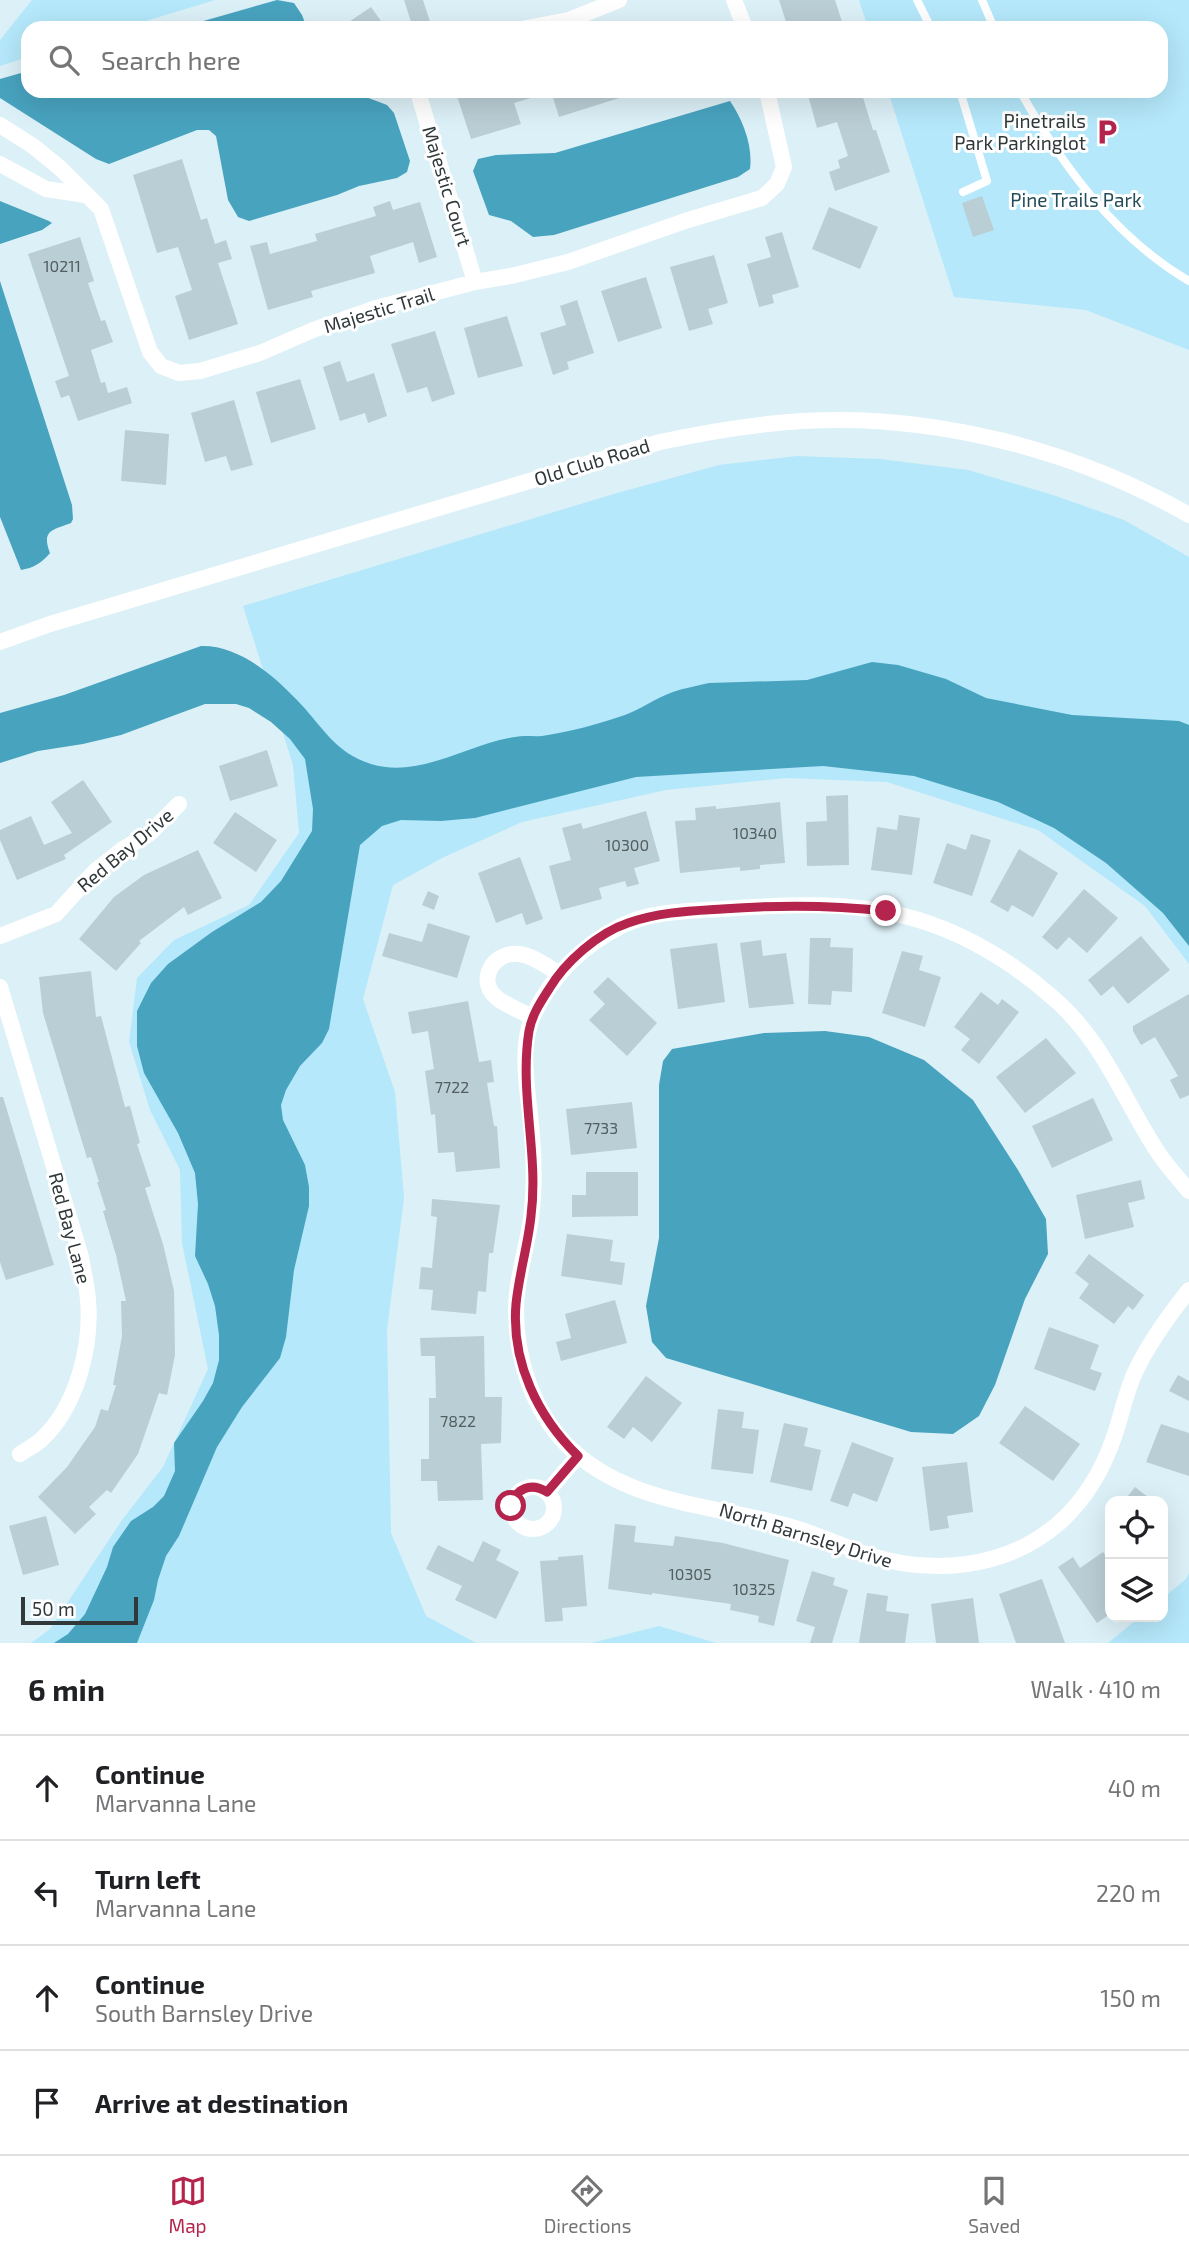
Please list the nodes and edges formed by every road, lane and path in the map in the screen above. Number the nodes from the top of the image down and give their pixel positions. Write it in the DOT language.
graph roads {
  1 [pos="619,0"];
  2 [pos="734,0"];
  3 [pos="918,0"];
  4 [pos="982,0"];
  5 [pos="564,21"];
  6 [pos="742,21"];
  7 [pos="928,21"];
  8 [pos="991,21"];
  9 [pos="421,98"];
  10 [pos="769,98"];
  11 [pos="962,98"];
  12 [pos="1024,98"];
  13 [pos="0,125"];
  14 [pos="0,164"];
  15 [pos="963,191"];
  16 [pos="85,195"];
  17 [pos="1189,281"];
  18 [pos="475,282"];
  19 [pos="1189,515"];
  20 [pos="0,642"];
  21 [pos="179,804"];
  22 [pos="0,936"];
  23 [pos="558,973"];
  24 [pos="0,987"];
  25 [pos="532,1017"];
  26 [pos="1189,1191"];
  27 [pos="1189,1290"];
  28 [pos="20,1454"];
  29 [pos="578,1456"];
  30 [pos="547,1492"];
  1 -- 5 [label="street"];
  2 -- 6 [label="street"];
  3 -- 7 [label="lane"];
  4 -- 8 [label="lane"];
  9 -- 18 [label="street, Majestic Court"];
  10 -- 18 [label="street, Majestic Trail"];
  11 -- 15 [label="lane"];
  12 -- 17 [label="lane"];
  13 -- 16 [label="street, Majestic Trail"];
  14 -- 16 [label="street"];
  16 -- 18 [label="street, Majestic Trail"];
  19 -- 20 [label="street, Old Club Road"];
  21 -- 22 [label="street, Red Bay Drive"];
  23 -- 25 [label="street"];
  23 -- 25 [label="street"];
  23 -- 26 [label="street"];
  24 -- 28 [label="street, Red Bay Lane"];
  25 -- 29 [label="street, North Barnsley Drive"];
  27 -- 29 [label="street, North Barnsley Drive"];
  29 -- 30 [label="street"];
}
